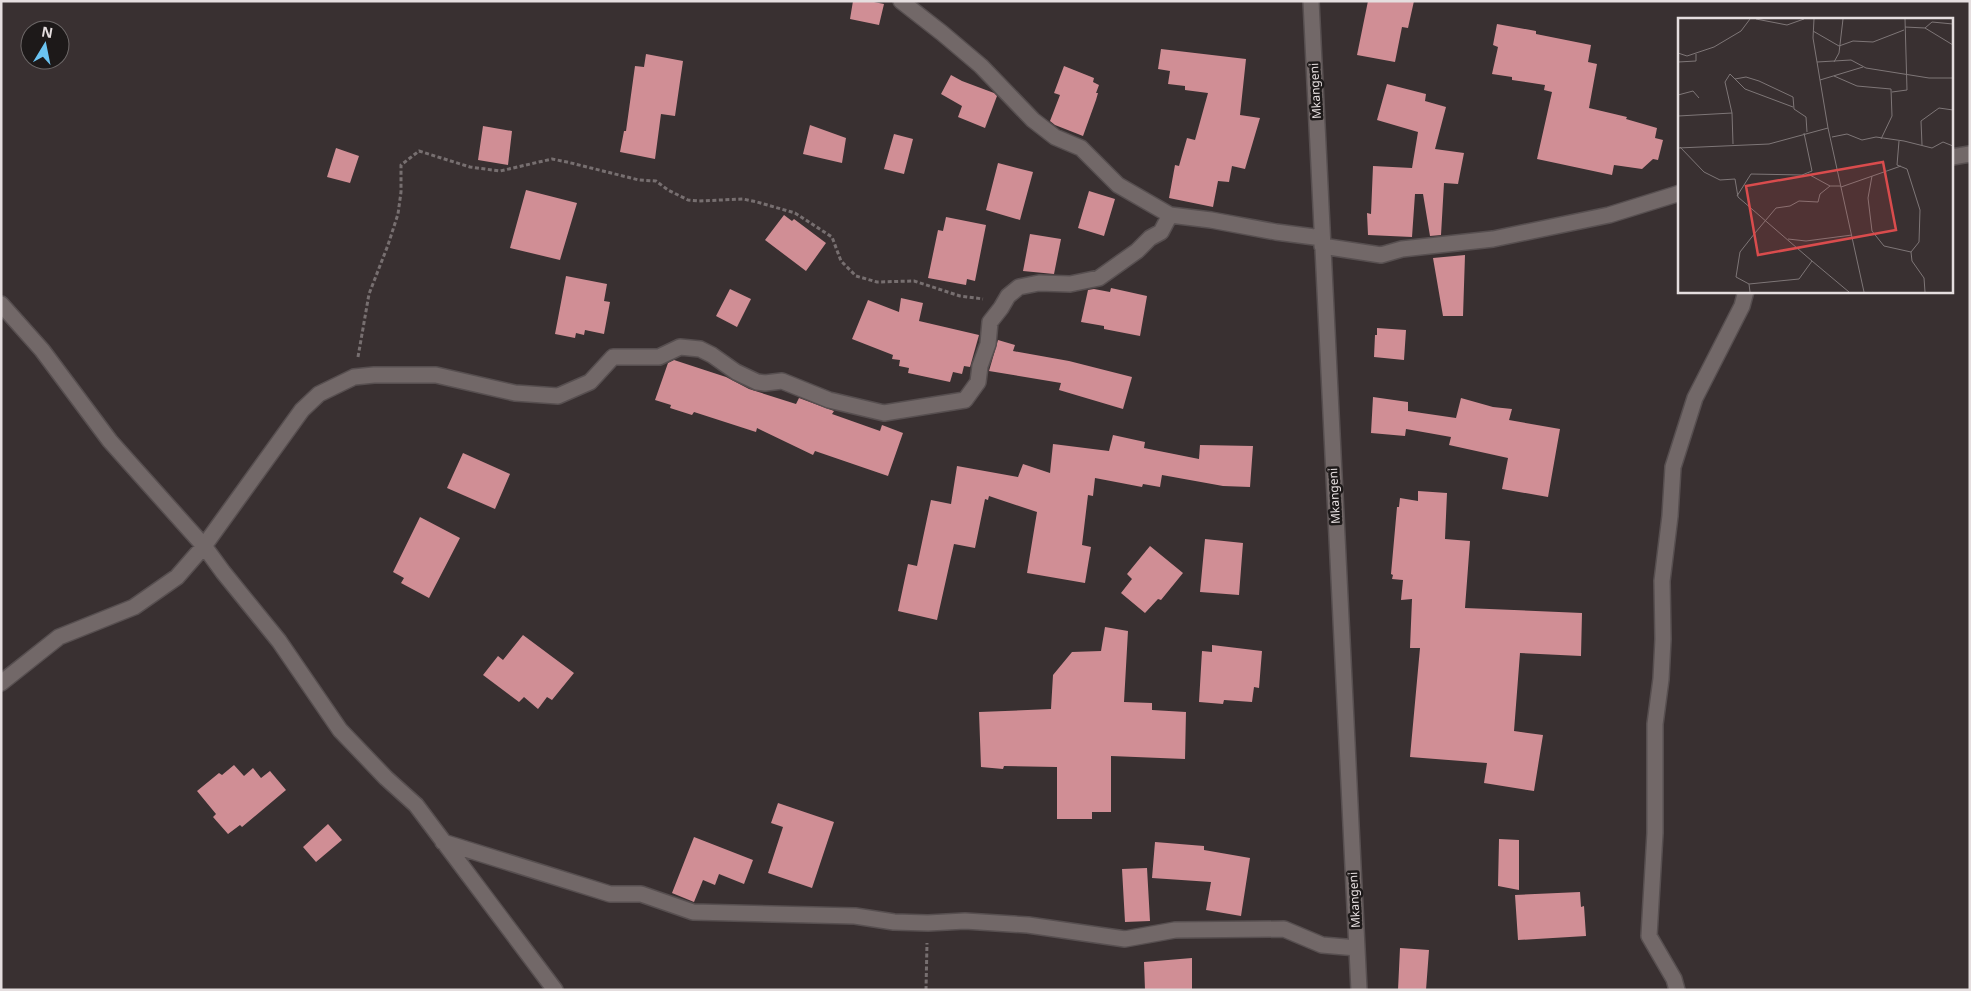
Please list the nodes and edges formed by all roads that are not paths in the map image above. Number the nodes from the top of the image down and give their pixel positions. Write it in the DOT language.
graph roads {
  1 [pos="901,1"];
  2 [pos="1311,1"];
  3 [pos="1970,154"];
  4 [pos="1954,157"];
  5 [pos="1678,194"];
  6 [pos="1170,215"];
  7 [pos="1322,242"];
  8 [pos="1746,292"];
  9 [pos="1,304"];
  10 [pos="204,546"];
  11 [pos="1,683"];
  12 [pos="444,842"];
  13 [pos="1357,948"];
  14 [pos="555,990"];
  15 [pos="1359,990"];
  16 [pos="1677,990"];
  1 -- 6 [label="street"];
  2 -- 7 [label="street, Mkangeni"];
  3 -- 4 [label="street"];
  5 -- 7 [label="street"];
  6 -- 7 [label="street"];
  6 -- 10 [label="street"];
  7 -- 13 [label="street, Mkangeni"];
  8 -- 16 [label="street"];
  9 -- 10 [label="street"];
  10 -- 11 [label="street"];
  10 -- 12 [label="street"];
  12 -- 13 [label="street"];
  12 -- 14 [label="street"];
  13 -- 15 [label="street, Mkangeni"];
}
